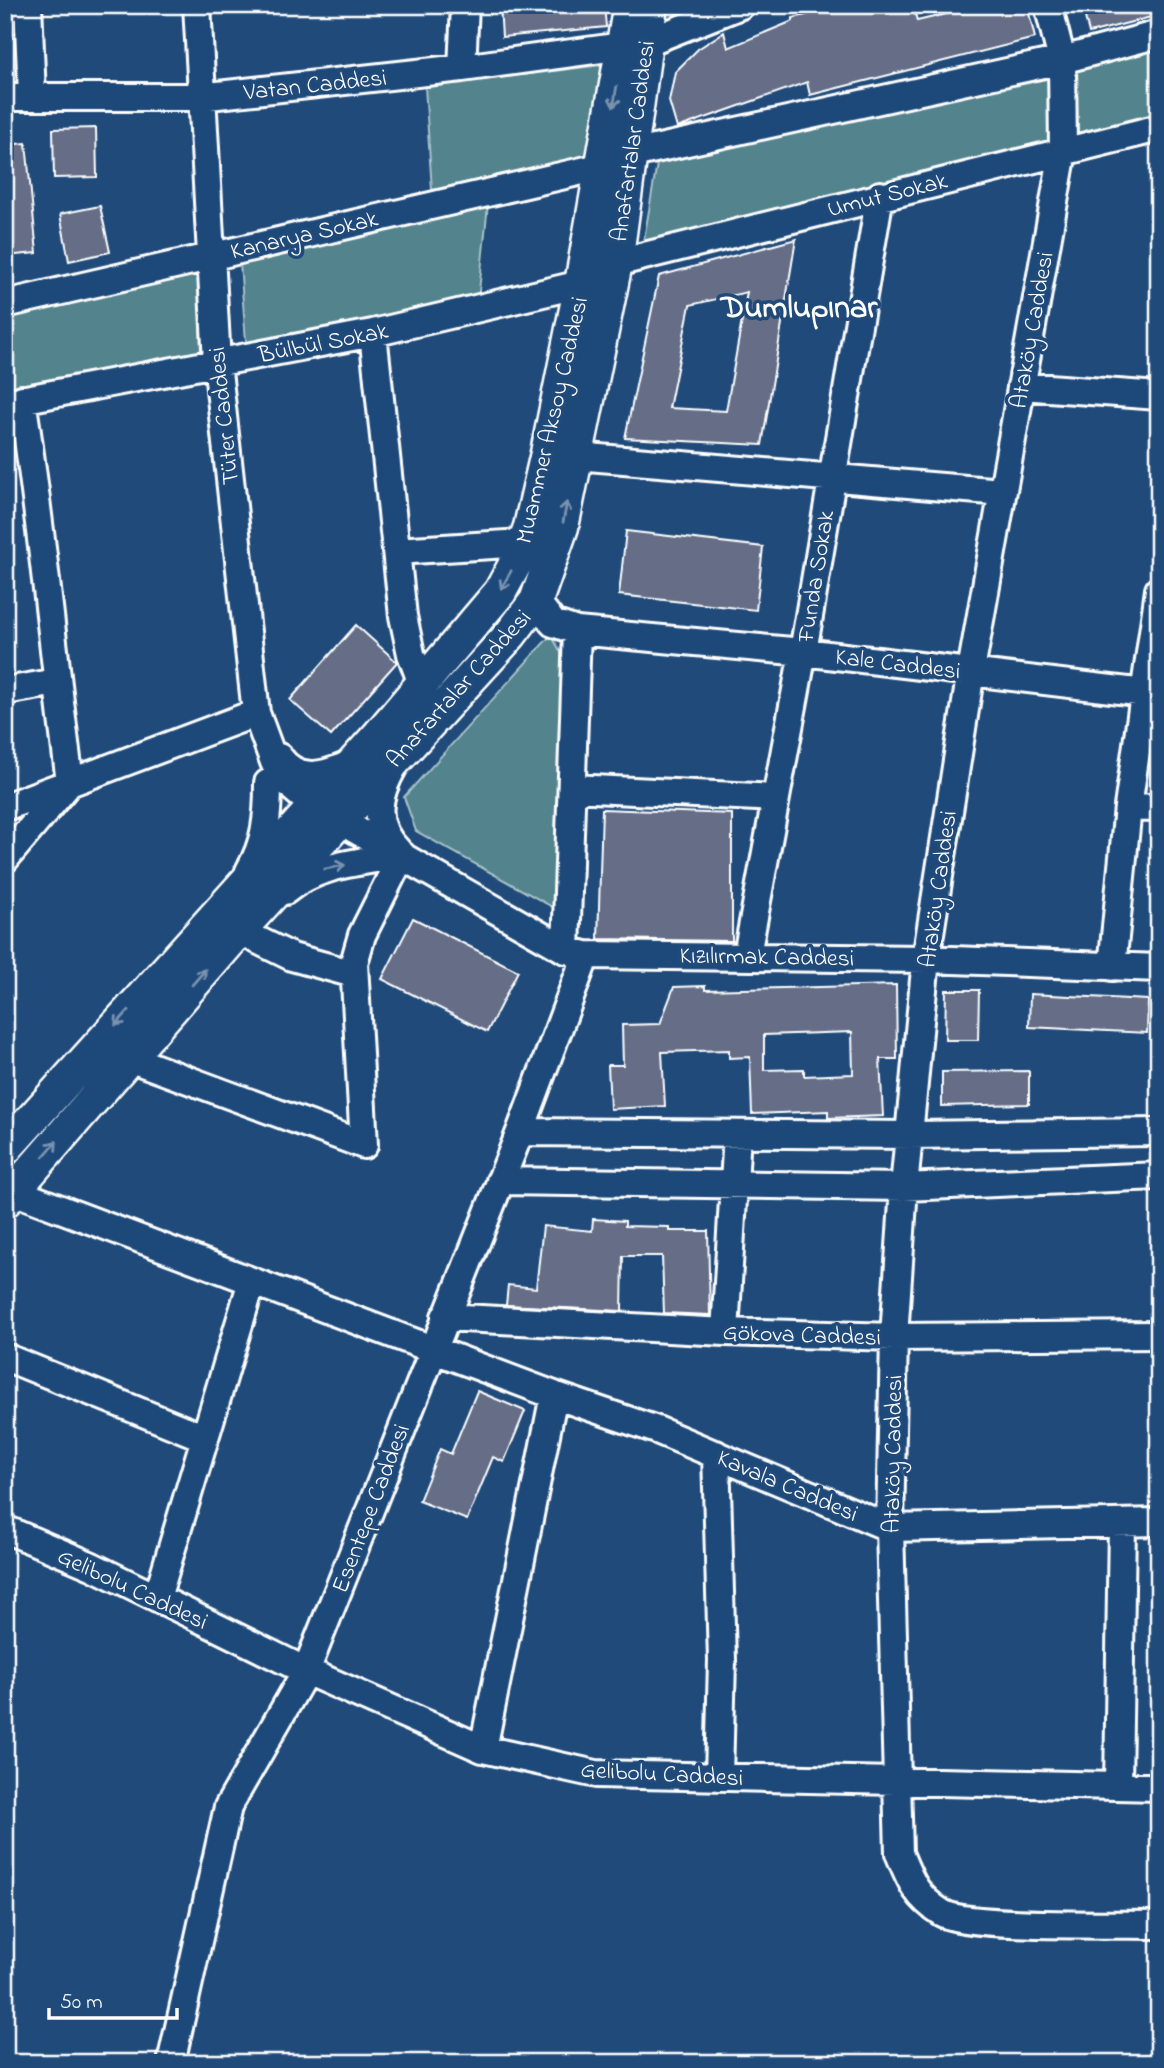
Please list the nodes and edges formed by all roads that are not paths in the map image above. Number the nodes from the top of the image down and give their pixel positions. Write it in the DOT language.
graph roads {
  1 [pos="28,5"];
  2 [pos="197,5"];
  3 [pos="465,5"];
  4 [pos="629,5"];
  5 [pos="651,5"];
  6 [pos="741,5"];
  7 [pos="1048,5"];
  8 [pos="705,19"];
  9 [pos="1159,34"];
  10 [pos="634,44"];
  11 [pos="1062,60"];
  12 [pos="462,68"];
  13 [pos="32,95"];
  14 [pos="5,97"];
  15 [pos="200,97"];
  16 [pos="1159,128"];
  17 [pos="1063,151"];
  18 [pos="618,160"];
  19 [pos="880,195"];
  20 [pos="209,255"];
  21 [pos="616,263"];
  22 [pos="581,284"];
  23 [pos="5,304"];
  24 [pos="373,332"];
  25 [pos="217,362"];
  26 [pos="1021,386"];
  27 [pos="1159,396"];
  28 [pos="13,401"];
  29 [pos="576,456"];
  30 [pos="831,478"];
  31 [pos="1002,492"];
  32 [pos="524,543"];
  33 [pos="396,551"];
  34 [pos="1159,590"];
  35 [pos="536,601"];
  36 [pos="577,631"];
  37 [pos="1155,650"];
  38 [pos="803,652"];
  39 [pos="971,671"];
  40 [pos="57,682"];
  41 [pos="422,684"];
  42 [pos="5,691"];
  43 [pos="1145,693"];
  44 [pos="258,723"];
  45 [pos="405,746"];
  46 [pos="354,763"];
  47 [pos="70,782"];
  48 [pos="268,783"];
  49 [pos="572,788"];
  50 [pos="776,798"];
  51 [pos="5,807"];
  52 [pos="1128,807"];
  53 [pos="1159,808"];
  54 [pos="317,816"];
  55 [pos="402,855"];
  56 [pos="5,859"];
  57 [pos="236,892"];
  58 [pos="239,931"];
  59 [pos="576,952"];
  60 [pos="747,955"];
  61 [pos="926,959"];
  62 [pos="1112,967"];
  63 [pos="1159,968"];
  64 [pos="354,974"];
  65 [pos="129,1058"];
  66 [pos="520,1132"];
  67 [pos="1159,1132"];
  68 [pos="737,1134"];
  69 [pos="911,1135"];
  70 [pos="5,1149"];
  71 [pos="1159,1176"];
  72 [pos="500,1181"];
  73 [pos="734,1184"];
  74 [pos="904,1186"];
  75 [pos="9,1196"];
  76 [pos="252,1282"];
  77 [pos="445,1317"];
  78 [pos="725,1332"];
  79 [pos="1159,1335"];
  80 [pos="894,1337"];
  81 [pos="432,1350"];
  82 [pos="5,1357"];
  83 [pos="554,1395"];
  84 [pos="205,1437"];
  85 [pos="716,1454"];
  86 [pos="1159,1522"];
  87 [pos="1122,1524"];
  88 [pos="890,1528"];
  89 [pos="5,1529"];
  90 [pos="157,1598"];
  91 [pos="306,1671"];
  92 [pos="483,1749"];
  93 [pos="719,1777"];
  94 [pos="897,1783"];
  95 [pos="1118,1786"];
  96 [pos="1159,1787"];
  97 [pos="1159,1925"];
  98 [pos="171,2063"];
  1 -- 13 [label="street"];
  2 -- 15 [label="street, Tüter Caddesi"];
  3 -- 12 [label="street"];
  4 -- 10 [label="main road, Muammer Aksoy Caddesi"];
  5 -- 8 [label="street"];
  5 -- 10 [label="main road, Anafartalar Caddesi"];
  6 -- 8 [label="street, Vatan Caddesi"];
  7 -- 11 [label="street, Ataköy Caddesi"];
  8 -- 10 [label="street, Vatan Caddesi"];
  9 -- 11 [label="street, Kanarya Sokak"];
  10 -- 12 [label="street, Vatan Caddesi"];
  10 -- 18 [label="main road, Muammer Aksoy Caddesi"];
  11 -- 17 [label="street, Ataköy Caddesi"];
  11 -- 18 [label="street, Kanarya Sokak"];
  12 -- 15 [label="street, Vatan Caddesi"];
  13 -- 14 [label="street, Vatan Caddesi"];
  13 -- 15 [label="street, Vatan Caddesi"];
  15 -- 20 [label="street, Tüter Caddesi"];
  16 -- 17 [label="street, Umut Sokak"];
  17 -- 19 [label="street, Umut Sokak"];
  17 -- 26 [label="street, Ataköy Caddesi"];
  18 -- 20 [label="street, Kanarya Sokak"];
  18 -- 21 [label="main road, Anafartalar Caddesi"];
  18 -- 22 [label="main road, Muammer Aksoy Caddesi"];
  19 -- 21 [label="street, Umut Sokak"];
  19 -- 30 [label="street, Funda Sokak"];
  20 -- 23 [label="street, Kanarya Sokak"];
  20 -- 25 [label="street, Tüter Caddesi"];
  21 -- 29 [label="main road, Anafartalar Caddesi"];
  22 -- 24 [label="street, Bülbül Sokak"];
  22 -- 32 [label="main road, Muammer Aksoy Caddesi"];
  24 -- 25 [label="street, Bülbül Sokak"];
  24 -- 33 [label="street"];
  25 -- 28 [label="street, Bülbül Sokak"];
  25 -- 44 [label="street, Tüter Caddesi"];
  26 -- 27 [label="street"];
  26 -- 31 [label="street, Ataköy Caddesi"];
  28 -- 40 [label="street, Bülbül Sokak"];
  29 -- 30 [label="street"];
  35 -- 29 [label="main road, Anafartalar Caddesi, one-way"];
  30 -- 31 [label="street"];
  30 -- 38 [label="street, Funda Sokak"];
  31 -- 39 [label="street, Ataköy Caddesi"];
  32 -- 33 [label="street"];
  32 -- 41 [label="main road, Muammer Aksoy Caddesi, one-way"];
  33 -- 41 [label="street"];
  34 -- 37 [label="street"];
  35 -- 36 [label="street, Kale Caddesi"];
  35 -- 45 [label="main road, Anafartalar Caddesi"];
  36 -- 38 [label="street, Kale Caddesi"];
  36 -- 49 [label="street, Esentepe Caddesi"];
  37 -- 43 [label="street"];
  38 -- 39 [label="street, Kale Caddesi"];
  38 -- 50 [label="street, Funda Sokak"];
  39 -- 43 [label="street, Kale Caddesi"];
  39 -- 61 [label="street, Ataköy Caddesi"];
  40 -- 42 [label="street"];
  40 -- 47 [label="street, Bülbül Sokak"];
  41 -- 46 [label="main road, Muammer Aksoy Caddesi"];
  43 -- 52 [label="street"];
  44 -- 46 [label="street"];
  44 -- 47 [label="street"];
  44 -- 48 [label="street"];
  44 -- 54 [label="street, Tüter Caddesi"];
  45 -- 54 [label="main road, Anafartalar Caddesi"];
  45 -- 55 [label="street"];
  46 -- 54 [label="main road, Muammer Aksoy Caddesi"];
  47 -- 51 [label="street"];
  47 -- 56 [label="street"];
  48 -- 54 [label="street"];
  48 -- 57 [label="street"];
  49 -- 50 [label="street"];
  49 -- 59 [label="street, Esentepe Caddesi"];
  50 -- 60 [label="street, Funda Sokak"];
  52 -- 53 [label="street"];
  52 -- 62 [label="street"];
  54 -- 55 [label="street"];
  54 -- 57 [label="main road, Anafartalar Caddesi"];
  54 -- 58 [label="main road, Anafartalar Caddesi"];
  58 -- 55 [label="street, one-way"];
  55 -- 59 [label="street"];
  55 -- 64 [label="street"];
  57 -- 70 [label="main road, Anafartalar Caddesi, one-way"];
  58 -- 64 [label="street"];
  65 -- 58 [label="main road, Anafartalar Caddesi, one-way"];
  59 -- 60 [label="street, Kızılırmak Caddesi"];
  59 -- 66 [label="street, Esentepe Caddesi"];
  60 -- 61 [label="street, Kızılırmak Caddesi"];
  61 -- 62 [label="street, Kızılırmak Caddesi"];
  61 -- 69 [label="street, Ataköy Caddesi"];
  62 -- 63 [label="street, Kızılırmak Caddesi"];
  64 -- 65 [label="street"];
  75 -- 65 [label="main road, Anafartalar Caddesi, one-way"];
  66 -- 68 [label="street"];
  66 -- 72 [label="street, Esentepe Caddesi"];
  67 -- 69 [label="street"];
  68 -- 69 [label="street"];
  68 -- 73 [label="street"];
  69 -- 74 [label="street, Ataköy Caddesi"];
  71 -- 74 [label="street"];
  72 -- 73 [label="street"];
  72 -- 77 [label="street, Esentepe Caddesi"];
  73 -- 74 [label="street"];
  73 -- 78 [label="street"];
  74 -- 80 [label="street, Ataköy Caddesi"];
  75 -- 76 [label="street, Kavala Caddesi"];
  76 -- 81 [label="street, Kavala Caddesi"];
  76 -- 84 [label="street"];
  77 -- 78 [label="street, Gökova Caddesi"];
  77 -- 81 [label="street, Esentepe Caddesi"];
  78 -- 80 [label="street, Gökova Caddesi"];
  79 -- 80 [label="street, Gökova Caddesi"];
  80 -- 88 [label="street, Ataköy Caddesi"];
  81 -- 83 [label="street, Kavala Caddesi"];
  81 -- 91 [label="street, Esentepe Caddesi"];
  82 -- 84 [label="street"];
  83 -- 85 [label="street, Kavala Caddesi"];
  83 -- 92 [label="street"];
  84 -- 90 [label="street"];
  85 -- 88 [label="street, Kavala Caddesi"];
  85 -- 93 [label="street"];
  86 -- 87 [label="street, Kavala Caddesi"];
  87 -- 88 [label="street, Kavala Caddesi"];
  87 -- 95 [label="street"];
  88 -- 94 [label="street, Ataköy Caddesi"];
  89 -- 90 [label="street, Gelibolu Caddesi"];
  90 -- 91 [label="street, Gelibolu Caddesi"];
  91 -- 92 [label="street, Gelibolu Caddesi"];
  91 -- 98 [label="street, Esentepe Caddesi"];
  92 -- 93 [label="street, Gelibolu Caddesi"];
  93 -- 94 [label="street, Gelibolu Caddesi"];
  94 -- 95 [label="street, Gelibolu Caddesi"];
  94 -- 97 [label="street, Ataköy Caddesi"];
  95 -- 96 [label="street, Gelibolu Caddesi"];
}
